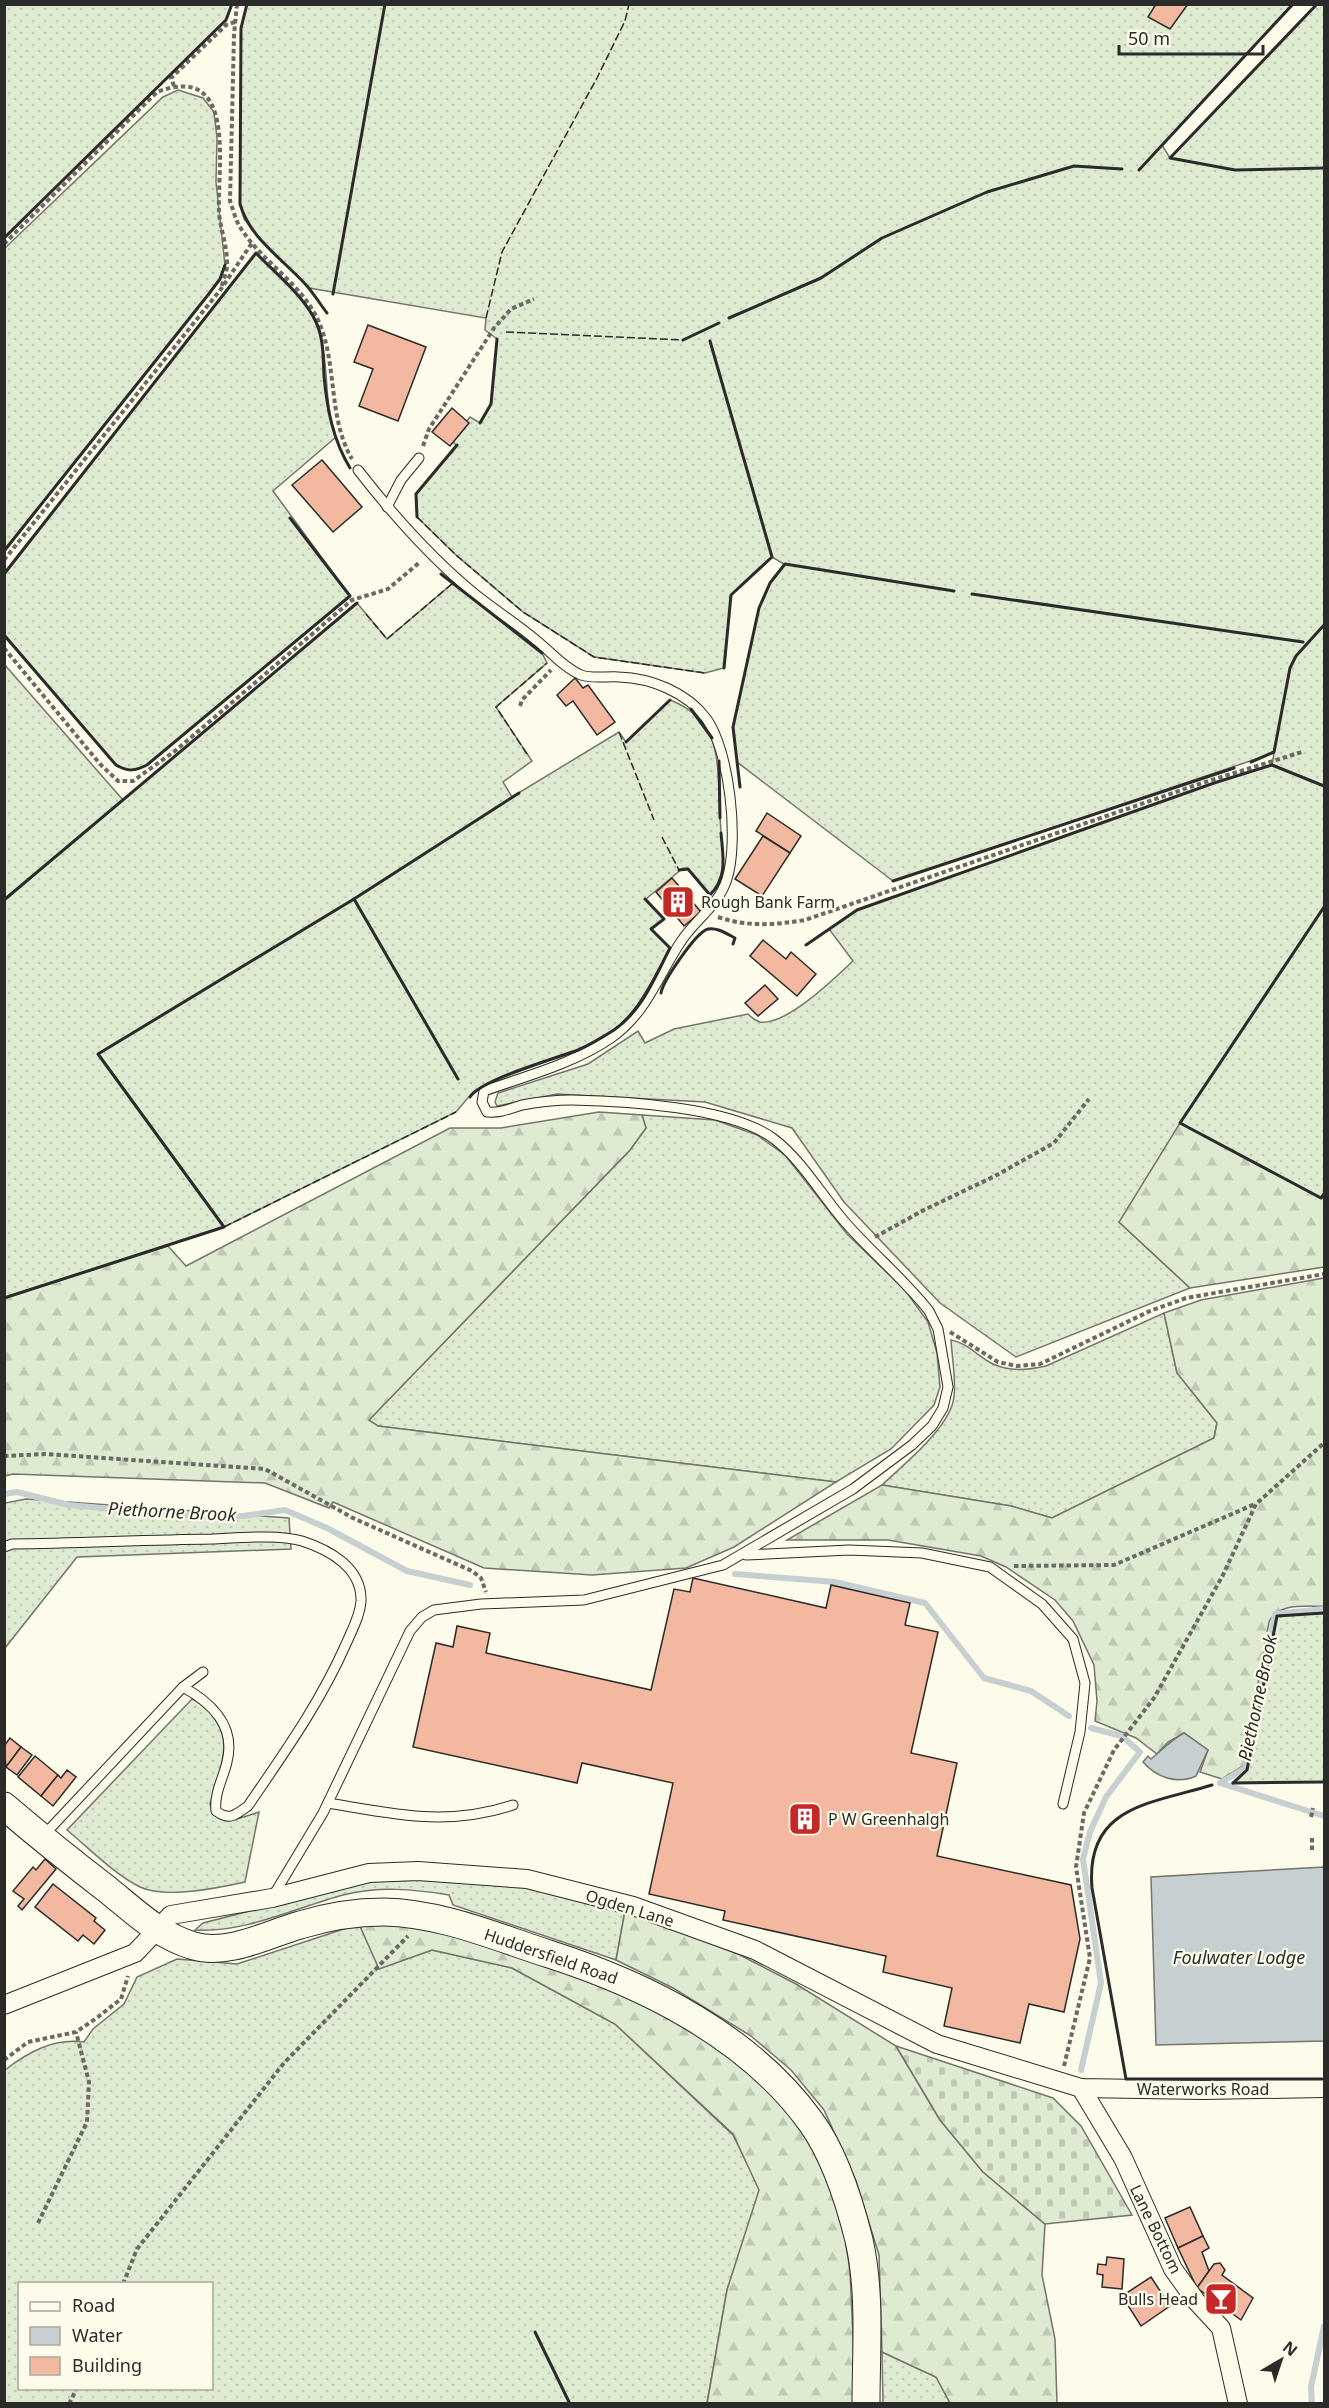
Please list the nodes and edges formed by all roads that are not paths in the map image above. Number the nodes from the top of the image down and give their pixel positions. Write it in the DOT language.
graph roads {
  1 [pos="419,458"];
  2 [pos="358,470"];
  3 [pos="387,507"];
  4 [pos="4,1547"];
  5 [pos="743,1555"];
  6 [pos="203,1672"];
  7 [pos="183,1687"];
  8 [pos="328,1803"];
  9 [pos="1063,1804"];
  10 [pos="513,1805"];
  11 [pos="4,1806"];
  12 [pos="42,1838"];
  13 [pos="272,1898"];
  14 [pos="158,1929"];
  15 [pos="4,2005"];
  16 [pos="1081,2088"];
  17 [pos="1324,2088"];
  18 [pos="866,2403"];
  19 [pos="1238,2403"];
  1 -- 3 [label="lane"];
  2 -- 3 [label="lane"];
  3 -- 5 [label="lane"];
  4 -- 7 [label="lane"];
  5 -- 8 [label="lane"];
  5 -- 9 [label="lane"];
  6 -- 7 [label="lane"];
  7 -- 12 [label="lane"];
  8 -- 10 [label="lane"];
  8 -- 13 [label="lane"];
  11 -- 12 [label="main road, Huddersfield Road"];
  12 -- 14 [label="main road, Huddersfield Road"];
  13 -- 14 [label="street, Ogden Lane"];
  13 -- 16 [label="street, Ogden Lane"];
  14 -- 15 [label="street, Ogden Lane"];
  14 -- 18 [label="main road, Huddersfield Road"];
  16 -- 17 [label="street, Waterworks Road"];
  16 -- 19 [label="street, Lane Bottom"];
}
